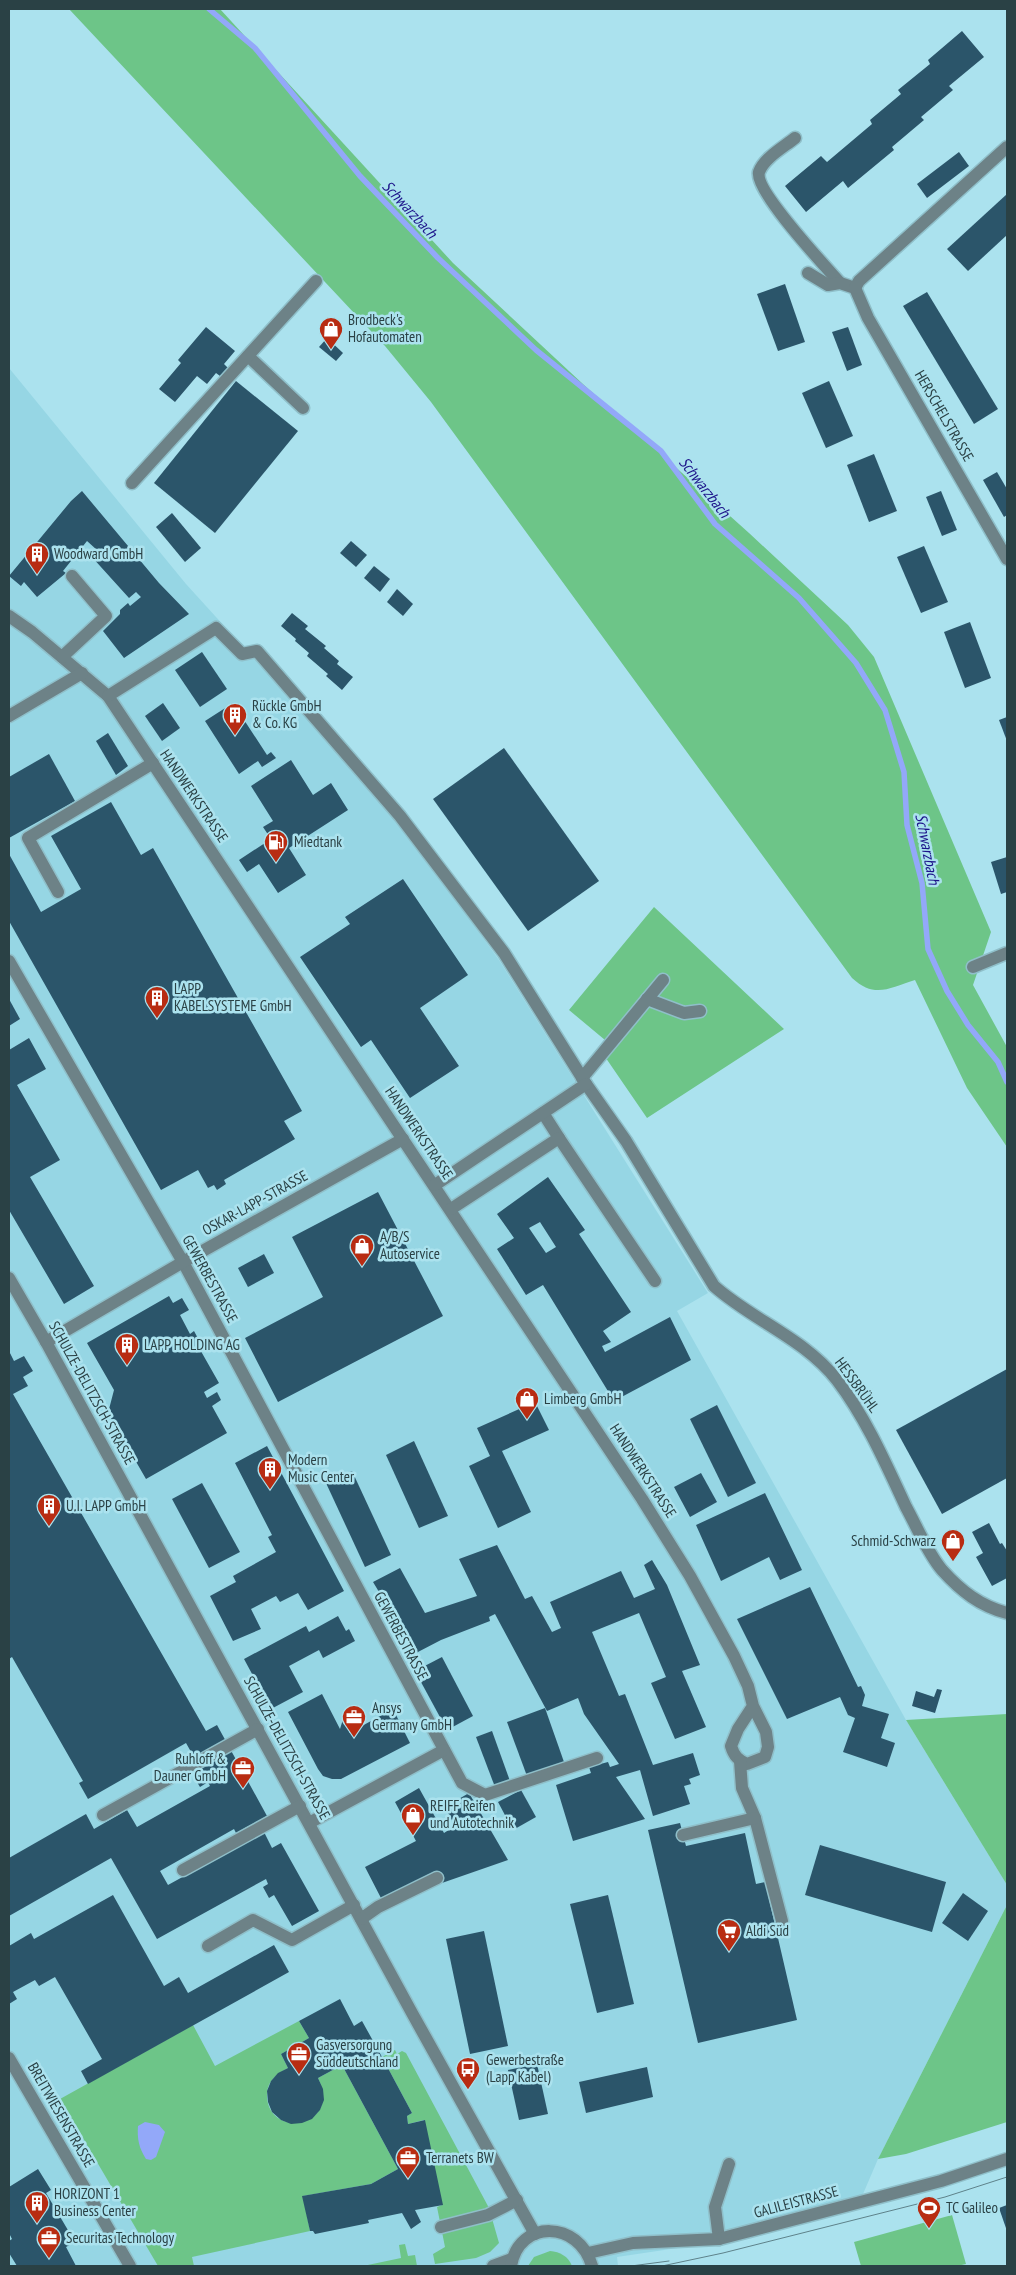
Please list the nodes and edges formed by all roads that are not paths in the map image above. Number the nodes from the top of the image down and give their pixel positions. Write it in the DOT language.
graph roads {
  1 [pos="795,138"];
  2 [pos="1007,147"];
  3 [pos="808,273"];
  4 [pos="316,282"];
  5 [pos="840,283"];
  6 [pos="855,288"];
  7 [pos="248,356"];
  8 [pos="303,408"];
  9 [pos="132,483"];
  10 [pos="1007,559"];
  11 [pos="72,576"];
  12 [pos="9,616"];
  13 [pos="62,657"];
  14 [pos="82,673"];
  15 [pos="108,696"];
  16 [pos="9,716"];
  17 [pos="153,763"];
  18 [pos="58,892"];
  19 [pos="1007,953"];
  20 [pos="9,961"];
  21 [pos="973,967"];
  22 [pos="662,980"];
  23 [pos="647,999"];
  24 [pos="700,1011"];
  25 [pos="584,1081"];
  26 [pos="543,1113"];
  27 [pos="559,1138"];
  28 [pos="403,1139"];
  29 [pos="435,1185"];
  30 [pos="450,1208"];
  31 [pos="183,1262"];
  32 [pos="9,1278"];
  33 [pos="655,1281"];
  34 [pos="46,1342"];
  35 [pos="1007,1612"];
  36 [pos="753,1706"];
  37 [pos="258,1729"];
  38 [pos="444,1750"];
  39 [pos="597,1758"];
  40 [pos="740,1761"];
  41 [pos="300,1806"];
  42 [pos="103,1815"];
  43 [pos="756,1818"];
  44 [pos="309,1823"];
  45 [pos="683,1835"];
  46 [pos="183,1870"];
  47 [pos="436,1878"];
  48 [pos="354,1905"];
  49 [pos="362,1919"];
  50 [pos="782,1921"];
  51 [pos="208,1946"];
  52 [pos="9,2058"];
  53 [pos="1007,2159"];
  54 [pos="729,2164"];
  55 [pos="517,2200"];
  56 [pos="441,2227"];
  57 [pos="535,2234"];
  58 [pos="719,2239"];
  59 [pos="588,2253"];
  60 [pos="511,2263"];
  61 [pos="130,2266"];
  62 [pos="493,2266"];
  63 [pos="592,2266"];
  1 -- 5 [label="street"];
  2 -- 6 [label="street"];
  3 -- 5 [label="street"];
  4 -- 7 [label="street"];
  5 -- 6 [label="street"];
  6 -- 10 [label="street, HERSCHELSTRASSE"];
  7 -- 8 [label="street"];
  7 -- 9 [label="street"];
  11 -- 13 [label="street"];
  12 -- 13 [label="street, HANDWERKSTRASSE"];
  13 -- 14 [label="street, HANDWERKSTRASSE"];
  14 -- 15 [label="street, HANDWERKSTRASSE"];
  14 -- 16 [label="street"];
  15 -- 17 [label="street, HANDWERKSTRASSE"];
  15 -- 25 [label="street, HESSBRÜHL"];
  17 -- 18 [label="street"];
  17 -- 28 [label="street, HANDWERKSTRASSE"];
  19 -- 21 [label="street"];
  20 -- 31 [label="street, GEWERBESTRASSE"];
  22 -- 23 [label="street"];
  23 -- 24 [label="street"];
  23 -- 25 [label="street"];
  25 -- 26 [label="street"];
  25 -- 35 [label="street, HESSBRÜHL"];
  26 -- 27 [label="street"];
  26 -- 29 [label="street"];
  27 -- 30 [label="street"];
  27 -- 33 [label="street"];
  28 -- 29 [label="street, HANDWERKSTRASSE"];
  28 -- 31 [label="street, OSKAR-LAPP-STRASSE"];
  29 -- 30 [label="street, HANDWERKSTRASSE"];
  30 -- 36 [label="street, HANDWERKSTRASSE"];
  31 -- 34 [label="street, OSKAR-LAPP-STRASSE"];
  31 -- 38 [label="street, GEWERBESTRASSE"];
  32 -- 34 [label="street, SCHULZE-DELITZSCH-STRASSE"];
  34 -- 37 [label="street, SCHULZE-DELITZSCH-STRASSE"];
  36 -- 40 [label="street"];
  36 -- 40 [label="street, HANDWERKSTRASSE"];
  37 -- 41 [label="street, SCHULZE-DELITZSCH-STRASSE"];
  37 -- 42 [label="street"];
  38 -- 39 [label="street, GEWERBESTRASSE"];
  38 -- 44 [label="street"];
  40 -- 43 [label="street"];
  41 -- 44 [label="street, SCHULZE-DELITZSCH-STRASSE"];
  41 -- 46 [label="street"];
  43 -- 45 [label="street"];
  43 -- 50 [label="street"];
  44 -- 48 [label="street, SCHULZE-DELITZSCH-STRASSE"];
  47 -- 49 [label="street"];
  48 -- 49 [label="street, SCHULZE-DELITZSCH-STRASSE"];
  48 -- 51 [label="street"];
  49 -- 55 [label="street, SCHULZE-DELITZSCH-STRASSE"];
  52 -- 61 [label="street, BREITWIESENSTRASSE"];
  53 -- 58 [label="street, GALILEISTRASSE"];
  54 -- 58 [label="street"];
  55 -- 56 [label="street"];
  55 -- 57 [label="street, SCHULZE-DELITZSCH-STRASSE"];
  57 -- 59 [label="street"];
  57 -- 60 [label="street"];
  58 -- 59 [label="street, GALILEISTRASSE"];
  59 -- 63 [label="street"];
  60 -- 62 [label="street"];
}
